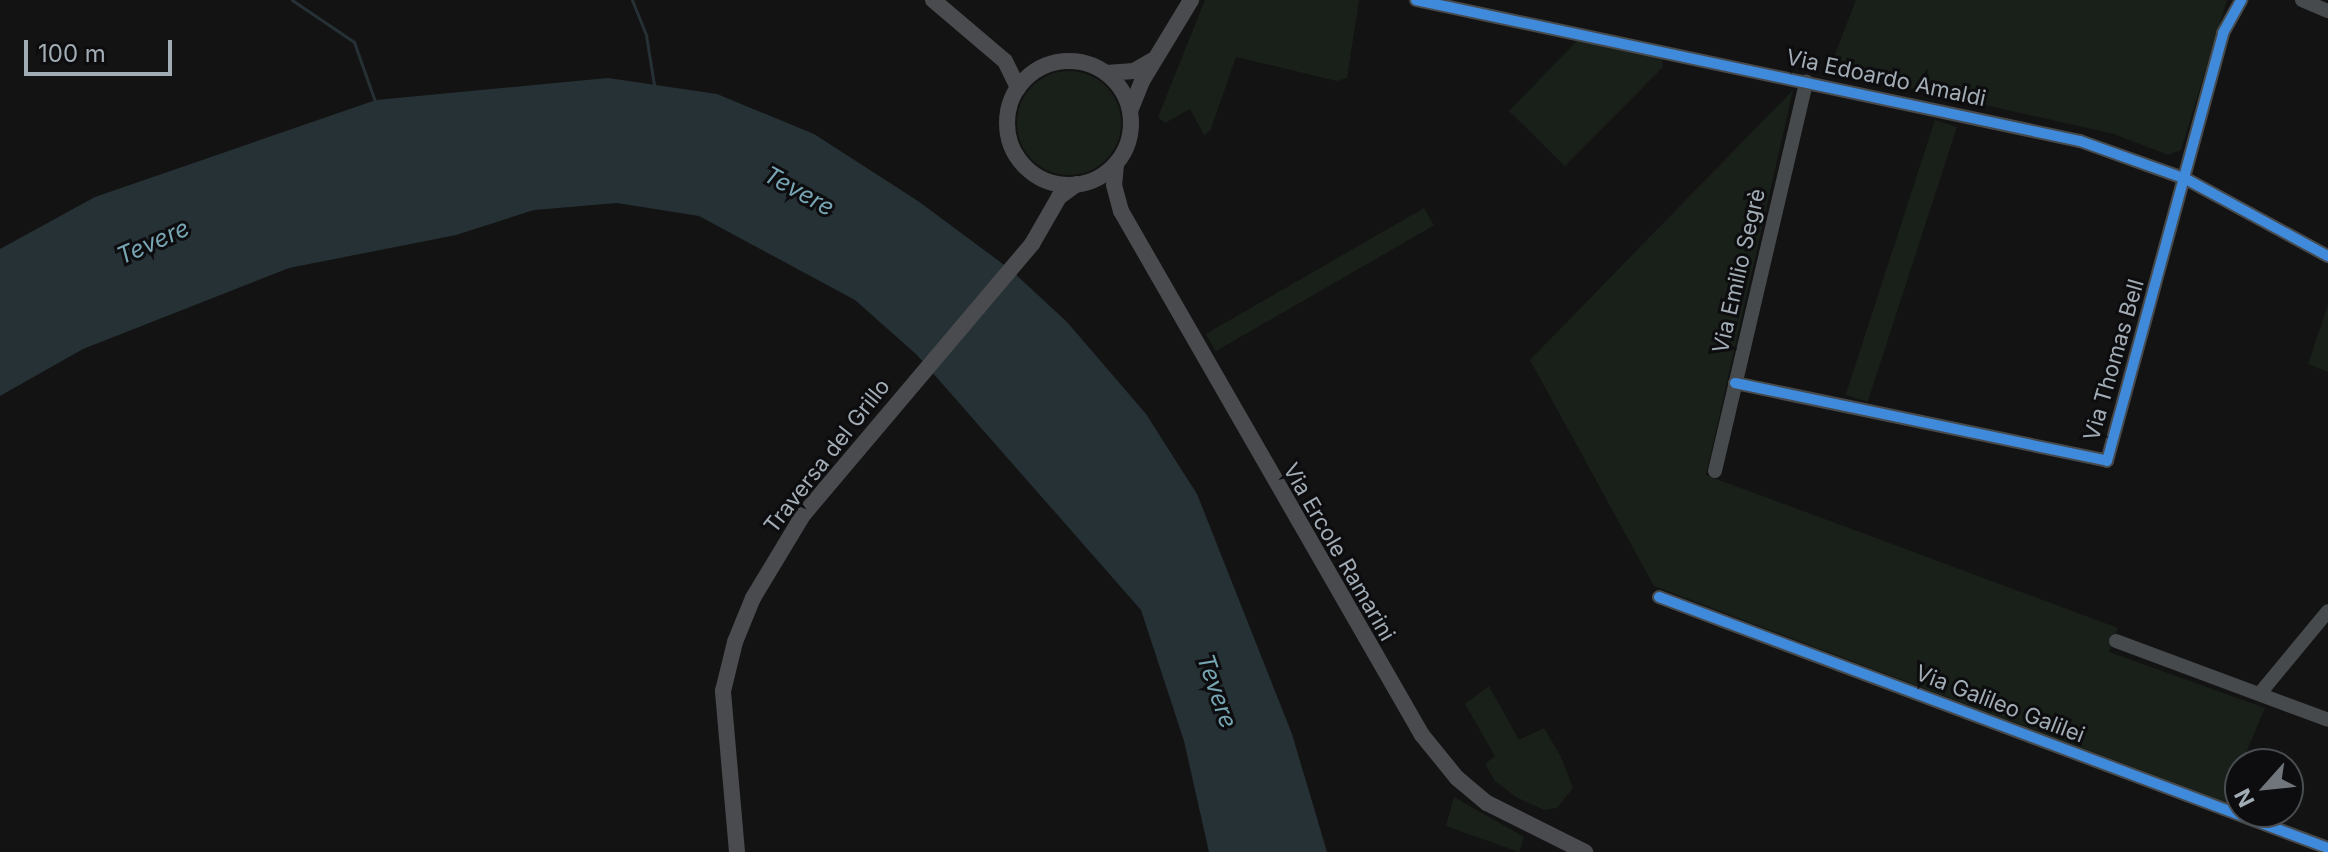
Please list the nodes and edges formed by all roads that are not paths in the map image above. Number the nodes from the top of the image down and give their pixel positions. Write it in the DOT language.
graph roads {
  1 [pos="933,0"];
  2 [pos="1191,0"];
  3 [pos="1416,0"];
  4 [pos="2241,0"];
  5 [pos="2302,0"];
  6 [pos="2328,11"];
  7 [pos="1160,54"];
  8 [pos="1106,73"];
  9 [pos="1806,82"];
  10 [pos="1018,88"];
  11 [pos="1130,111"];
  12 [pos="1116,164"];
  13 [pos="1033,173"];
  14 [pos="2186,179"];
  15 [pos="1080,184"];
  16 [pos="1121,211"];
  17 [pos="1046,219"];
  18 [pos="2328,256"];
  19 [pos="1735,383"];
  20 [pos="1715,471"];
  21 [pos="1659,597"];
  22 [pos="2328,611"];
  23 [pos="2116,641"];
  24 [pos="2261,692"];
  25 [pos="2328,720"];
  26 [pos="2328,848"];
  27 [pos="737,852"];
  28 [pos="1585,852"];
  1 -- 10 [label="main road"];
  2 -- 7 [label="main road"];
  3 -- 9 [label="street, Via Edoardo Amaldi"];
  4 -- 14 [label="street, Via Thomas Bell"];
  5 -- 6 [label="street"];
  7 -- 8 [label="main road"];
  7 -- 11 [label="main road"];
  8 -- 10 [label="main road"];
  8 -- 11 [label="main road"];
  9 -- 14 [label="street, Via Edoardo Amaldi"];
  9 -- 19 [label="street, Via Emilio Segrè"];
  10 -- 13 [label="main road"];
  11 -- 12 [label="main road"];
  12 -- 15 [label="main road, Traversa del Grillo"];
  12 -- 16 [label="main road, Via Ercole Ramarini"];
  13 -- 15 [label="main road"];
  13 -- 17 [label="main road"];
  14 -- 18 [label="street, Via Edoardo Amaldi"];
  14 -- 19 [label="street, Via Thomas Bell"];
  15 -- 16 [label="main road, Via Ercole Ramarini"];
  15 -- 17 [label="main road, Traversa del Grillo"];
  16 -- 28 [label="main road, Via Ercole Ramarini"];
  17 -- 27 [label="main road, Traversa del Grillo"];
  19 -- 20 [label="street, Via Emilio Segrè"];
  21 -- 26 [label="street, Via Galileo Galilei"];
  22 -- 24 [label="street"];
  23 -- 24 [label="street"];
  24 -- 25 [label="street"];
}
